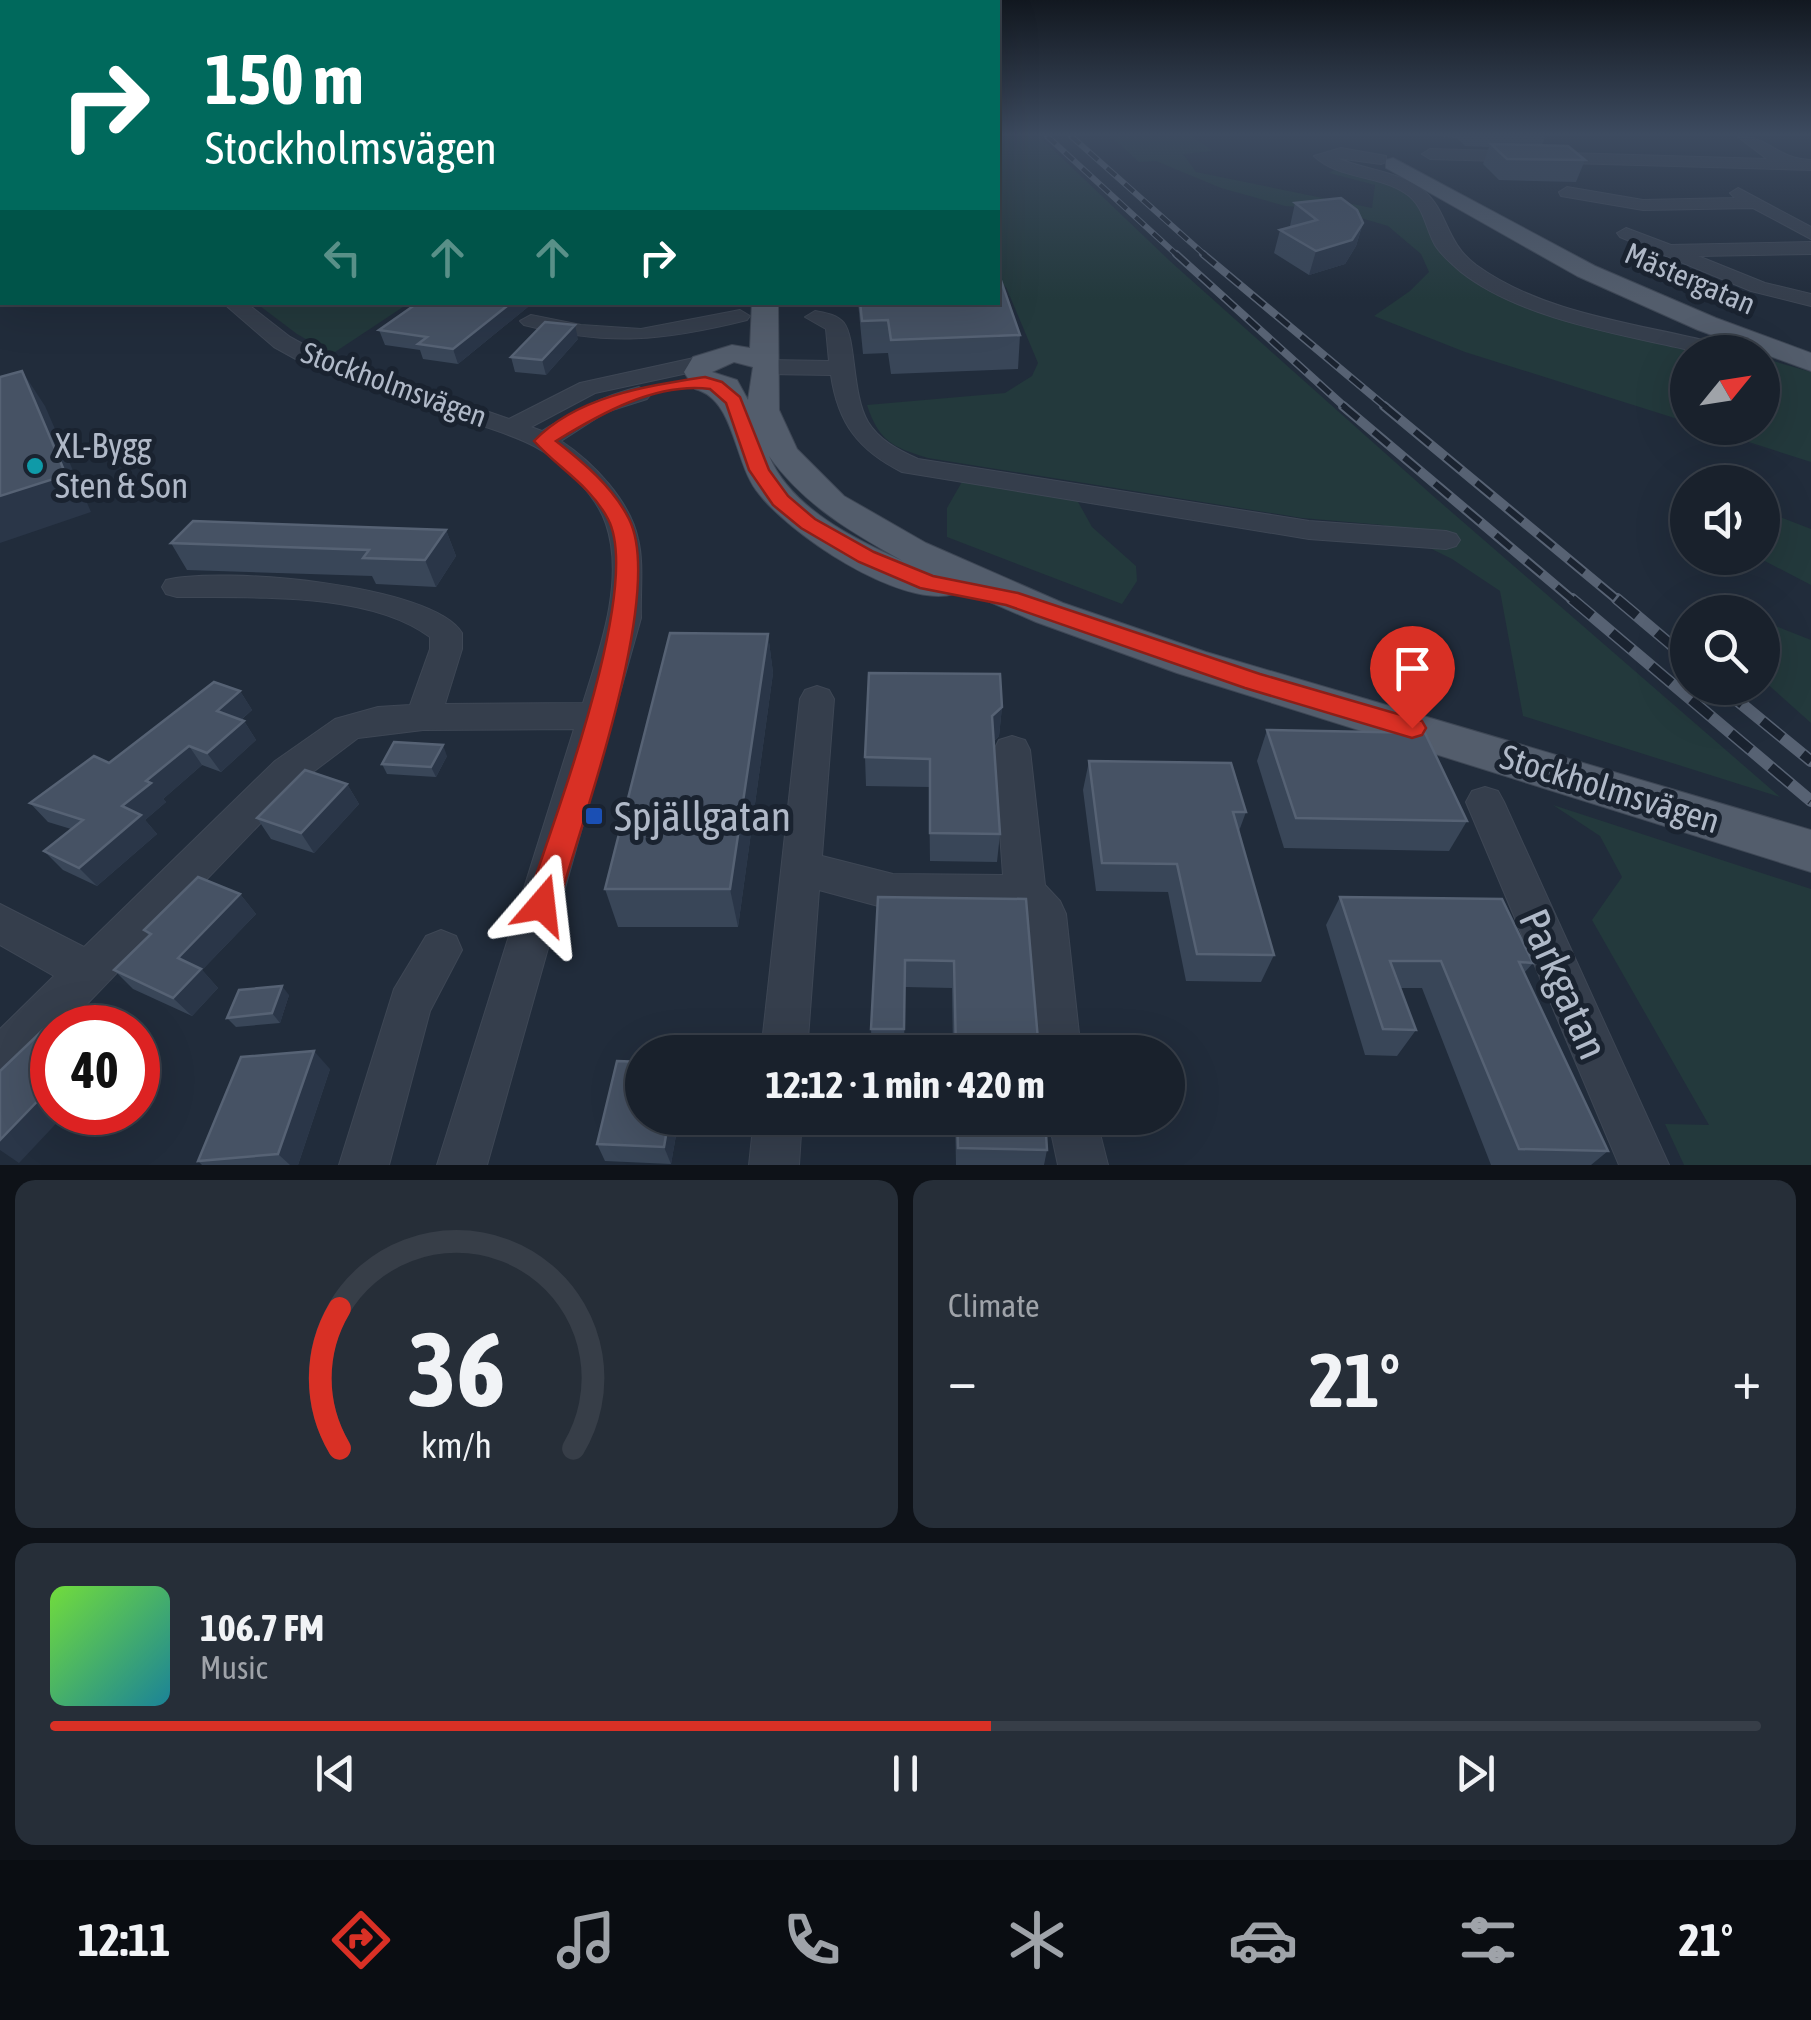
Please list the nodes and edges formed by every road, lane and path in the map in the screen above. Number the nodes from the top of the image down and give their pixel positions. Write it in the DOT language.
graph roads {
  1 [pos="1411,190"];
  2 [pos="1443,190"];
  3 [pos="1734,190"];
  4 [pos="1566,192"];
  5 [pos="1756,203"];
  6 [pos="1626,232"];
  7 [pos="1811,234"];
  8 [pos="1811,248"];
  9 [pos="1778,249"];
  10 [pos="1669,251"];
  11 [pos="1811,269"];
  12 [pos="1811,300"];
  13 [pos="236,305"];
  14 [pos="765,305"];
  15 [pos="743,309"];
  16 [pos="815,317"];
  17 [pos="531,320"];
  18 [pos="1670,339"];
  19 [pos="1811,363"];
  20 [pos="764,367"];
  21 [pos="840,368"];
  22 [pos="710,372"];
  23 [pos="527,434"];
  24 [pos="1446,540"];
  25 [pos="177,586"];
  26 [pos="1010,598"];
  27 [pos="816,699"];
  28 [pos="598,716"];
  29 [pos="423,717"];
  30 [pos="1012,750"];
  31 [pos="1484,802"];
  32 [pos="1811,851"];
  33 [pos="801,868"];
  34 [pos="1025,893"];
  35 [pos="0,922"];
  36 [pos="440,950"];
  37 [pos="88,972"];
  38 [pos="786,1035"];
  39 [pos="1057,1035"];
  40 [pos="0,1061"];
  41 [pos="777,1135"];
  42 [pos="1076,1135"];
  43 [pos="364,1165"];
  44 [pos="462,1165"];
  45 [pos="774,1165"];
  46 [pos="1083,1165"];
  47 [pos="1644,1165"];
  1 -- 18 [label="street"];
  2 -- 19 [label="main road, Mästergatan"];
  3 -- 5 [label="street"];
  4 -- 5 [label="street"];
  5 -- 7 [label="street"];
  6 -- 10 [label="street"];
  8 -- 9 [label="street"];
  9 -- 10 [label="street"];
  9 -- 11 [label="street"];
  10 -- 12 [label="street"];
  13 -- 23 [label="street, Stockholmsvägen"];
  14 -- 20 [label="main road, Stockholmsvägen"];
  15 -- 17 [label="street"];
  15 -- 22 [label="main road"];
  16 -- 21 [label="street"];
  20 -- 21 [label="street"];
  20 -- 22 [label="main road"];
  20 -- 26 [label="main road, Stockholmsvägen"];
  21 -- 24 [label="street"];
  22 -- 23 [label="street"];
  22 -- 23 [label="street, Stockholmsvägen"];
  22 -- 26 [label="main road, Stockholmsvägen"];
  23 -- 28 [label="street"];
  25 -- 29 [label="street"];
  26 -- 32 [label="main road, Stockholmsvägen"];
  27 -- 33 [label="street"];
  28 -- 29 [label="street"];
  28 -- 44 [label="street"];
  29 -- 37 [label="street"];
  30 -- 34 [label="street"];
  31 -- 47 [label="street, Parkgatan"];
  33 -- 34 [label="street"];
  33 -- 38 [label="street"];
  34 -- 39 [label="street"];
  35 -- 37 [label="street"];
  36 -- 43 [label="street"];
  37 -- 40 [label="street"];
  41 -- 45 [label="street"];
  42 -- 46 [label="street"];
}
